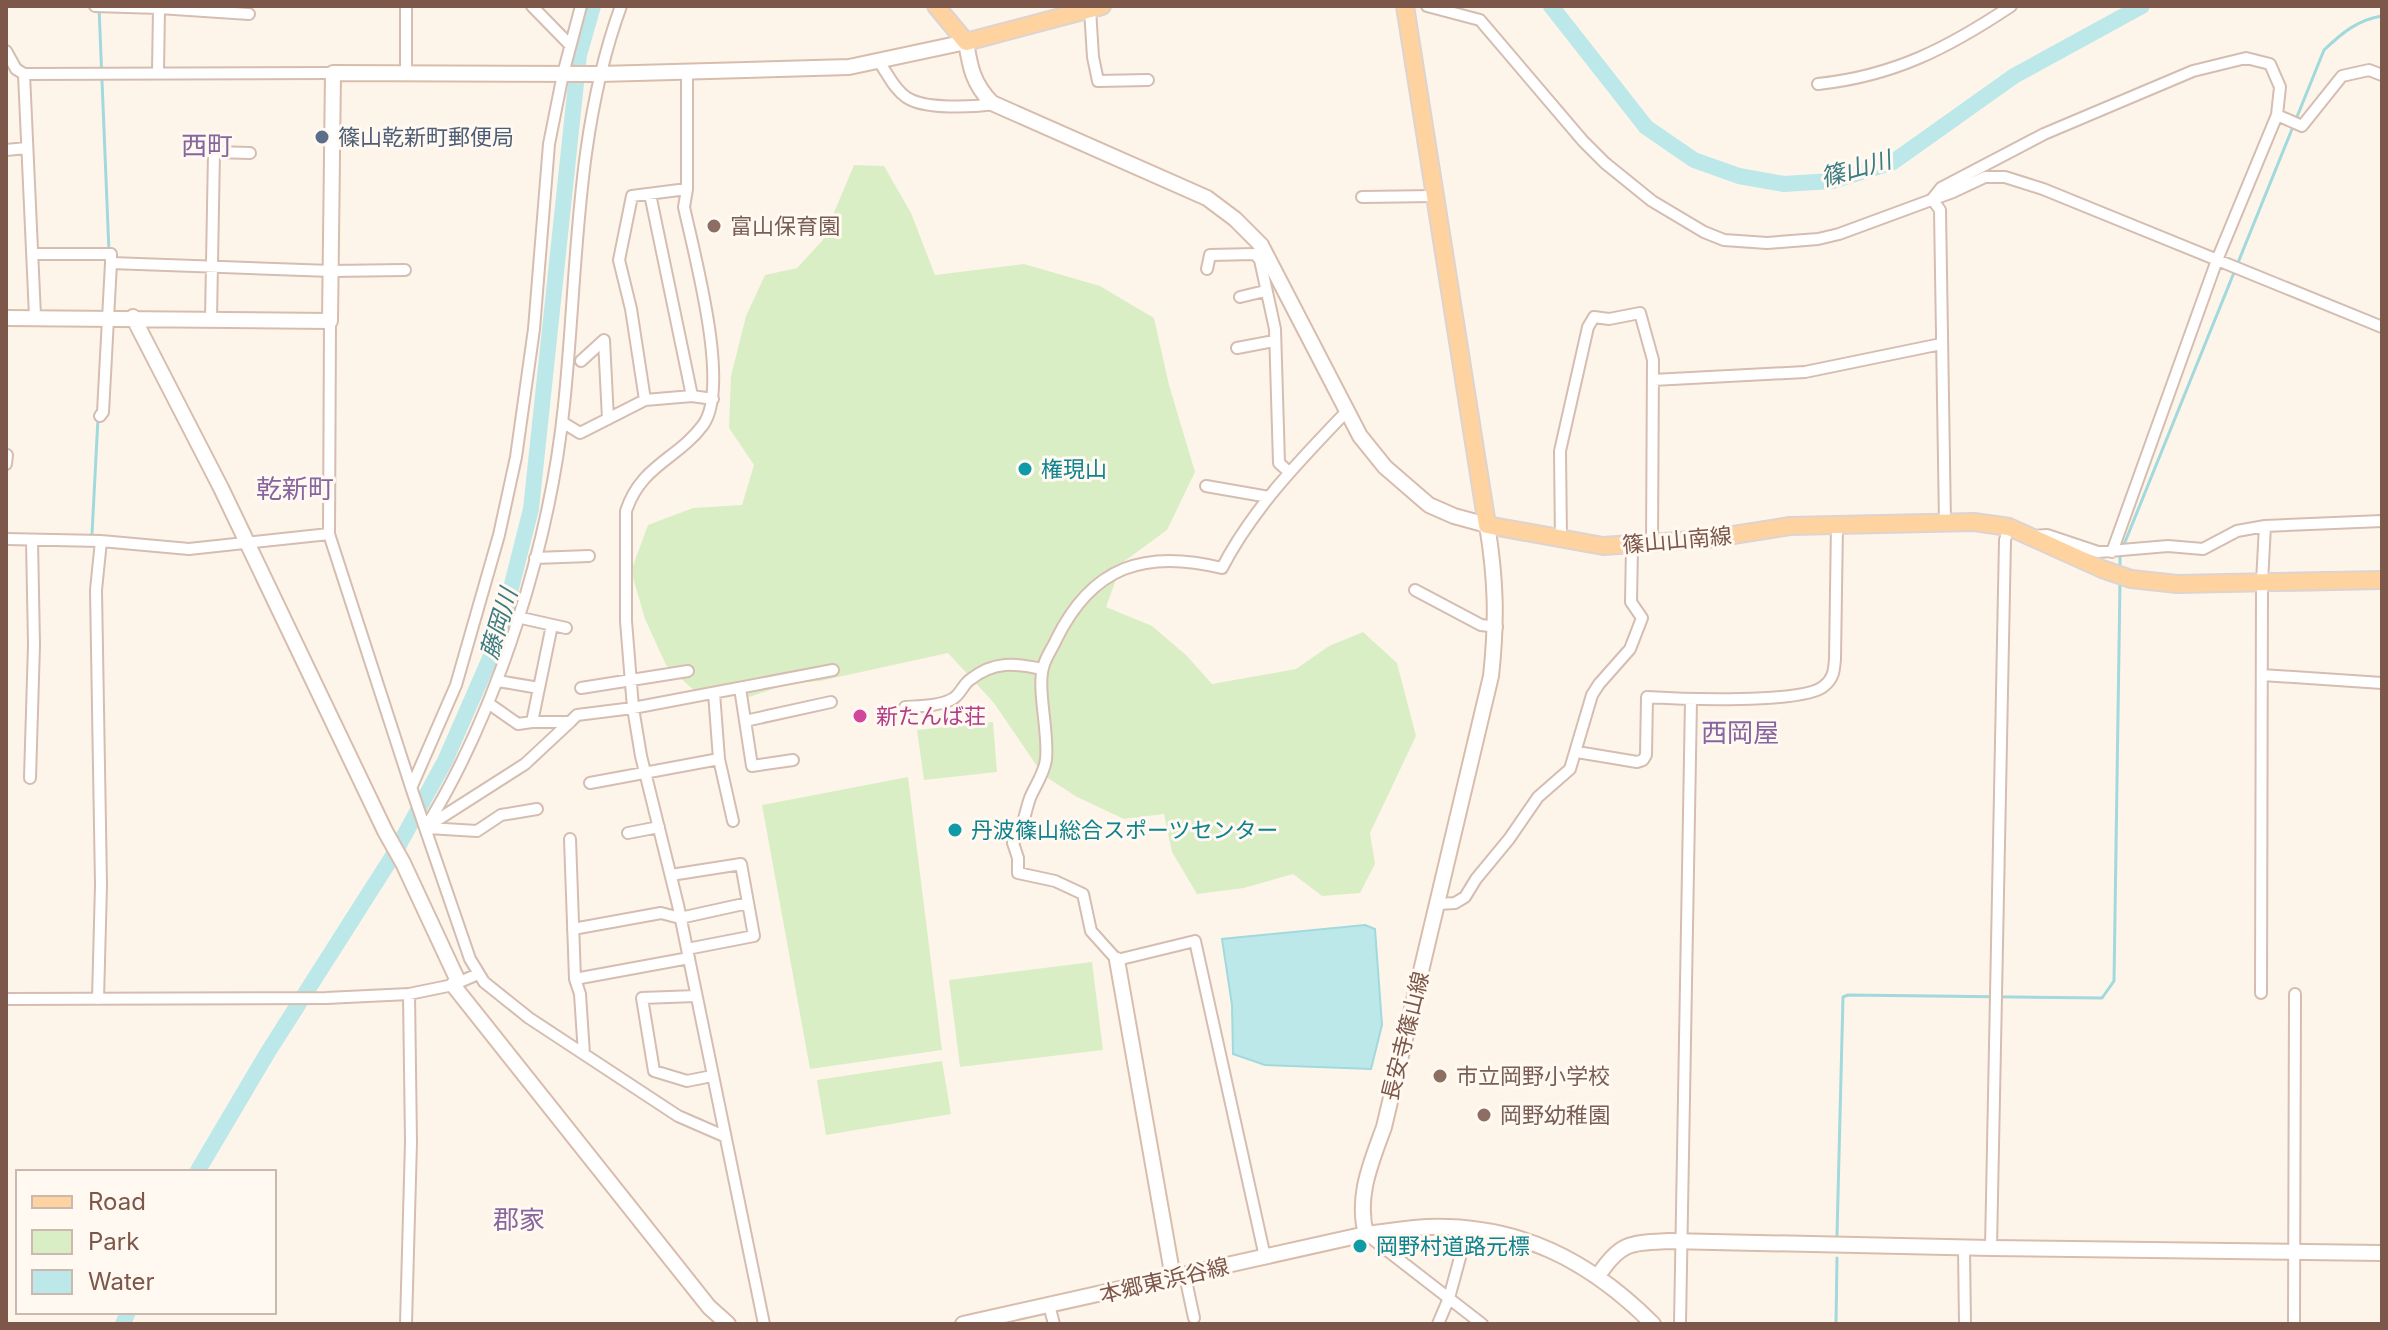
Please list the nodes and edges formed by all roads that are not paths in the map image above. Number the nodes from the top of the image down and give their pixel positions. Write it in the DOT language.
graph roads {
  1 [pos="95,6"];
  2 [pos="406,6"];
  3 [pos="532,6"];
  4 [pos="581,6"];
  5 [pos="621,6"];
  6 [pos="936,6"];
  7 [pos="1405,6"];
  8 [pos="1427,6"];
  9 [pos="2011,6"];
  10 [pos="1096,7"];
  11 [pos="159,8"];
  12 [pos="249,14"];
  13 [pos="966,42"];
  14 [pos="570,45"];
  15 [pos="6,51"];
  16 [pos="879,62"];
  17 [pos="158,72"];
  18 [pos="333,73"];
  19 [pos="687,73"];
  20 [pos="24,74"];
  21 [pos="565,74"];
  22 [pos="596,74"];
  23 [pos="406,75"];
  24 [pos="2382,75"];
  25 [pos="1148,80"];
  26 [pos="1818,84"];
  27 [pos="995,104"];
  28 [pos="2277,115"];
  29 [pos="27,148"];
  30 [pos="6,150"];
  31 [pos="250,153"];
  32 [pos="687,189"];
  33 [pos="650,194"];
  34 [pos="1435,196"];
  35 [pos="1362,197"];
  36 [pos="1932,199"];
  37 [pos="33,254"];
  38 [pos="1264,258"];
  39 [pos="2217,260"];
  40 [pos="111,263"];
  41 [pos="213,266"];
  42 [pos="1207,269"];
  43 [pos="405,270"];
  44 [pos="331,271"];
  45 [pos="1265,291"];
  46 [pos="1240,297"];
  47 [pos="35,316"];
  48 [pos="110,317"];
  49 [pos="133,317"];
  50 [pos="6,318"];
  51 [pos="211,319"];
  52 [pos="330,321"];
  53 [pos="2382,327"];
  54 [pos="1274,341"];
  55 [pos="1941,344"];
  56 [pos="1237,348"];
  57 [pos="581,361"];
  58 [pos="1653,380"];
  59 [pos="692,396"];
  60 [pos="713,399"];
  61 [pos="645,400"];
  62 [pos="1347,411"];
  63 [pos="100,416"];
  64 [pos="608,419"];
  65 [pos="562,422"];
  66 [pos="7,455"];
  67 [pos="6,464"];
  68 [pos="1289,472"];
  69 [pos="1206,486"];
  70 [pos="1269,497"];
  71 [pos="2382,521"];
  72 [pos="1945,523"];
  73 [pos="1837,524"];
  74 [pos="1487,525"];
  75 [pos="2265,526"];
  76 [pos="2009,527"];
  77 [pos="329,534"];
  78 [pos="2032,536"];
  79 [pos="6,539"];
  80 [pos="32,540"];
  81 [pos="1561,540"];
  82 [pos="101,541"];
  83 [pos="247,542"];
  84 [pos="1652,545"];
  85 [pos="1632,546"];
  86 [pos="2119,551"];
  87 [pos="589,556"];
  88 [pos="535,558"];
  89 [pos="2382,580"];
  90 [pos="2262,582"];
  91 [pos="1415,590"];
  92 [pos="517,617"];
  93 [pos="552,625"];
  94 [pos="1497,627"];
  95 [pos="566,628"];
  96 [pos="1042,669"];
  97 [pos="833,670"];
  98 [pos="688,671"];
  99 [pos="2262,675"];
  100 [pos="631,680"];
  101 [pos="498,681"];
  102 [pos="2382,683"];
  103 [pos="539,688"];
  104 [pos="581,688"];
  105 [pos="740,688"];
  106 [pos="714,693"];
  107 [pos="1691,700"];
  108 [pos="831,702"];
  109 [pos="488,703"];
  110 [pos="905,707"];
  111 [pos="633,708"];
  112 [pos="745,721"];
  113 [pos="532,722"];
  114 [pos="570,722"];
  115 [pos="1577,752"];
  116 [pos="719,759"];
  117 [pos="793,760"];
  118 [pos="646,773"];
  119 [pos="30,778"];
  120 [pos="590,783"];
  121 [pos="412,790"];
  122 [pos="537,809"];
  123 [pos="733,821"];
  124 [pos="425,824"];
  125 [pos="659,827"];
  126 [pos="628,833"];
  127 [pos="570,839"];
  128 [pos="671,875"];
  129 [pos="748,903"];
  130 [pos="1439,904"];
  131 [pos="680,918"];
  132 [pos="573,929"];
  133 [pos="688,953"];
  134 [pos="1117,960"];
  135 [pos="478,974"];
  136 [pos="575,979"];
  137 [pos="455,983"];
  138 [pos="2261,993"];
  139 [pos="409,994"];
  140 [pos="2295,994"];
  141 [pos="696,996"];
  142 [pos="6,999"];
  143 [pos="98,999"];
  144 [pos="584,1054"];
  145 [pos="712,1076"];
  146 [pos="724,1136"];
  147 [pos="1468,1228"];
  148 [pos="1366,1234"];
  149 [pos="1681,1241"];
  150 [pos="1964,1248"];
  151 [pos="1991,1248"];
  152 [pos="2294,1252"];
  153 [pos="2382,1253"];
  154 [pos="1265,1257"];
  155 [pos="1598,1276"];
  156 [pos="1179,1277"];
  157 [pos="1449,1298"];
  158 [pos="1049,1305"];
  159 [pos="1194,1318"];
  160 [pos="1005,1319"];
  161 [pos="406,1324"];
  162 [pos="728,1324"];
  163 [pos="764,1324"];
  164 [pos="963,1324"];
  165 [pos="1054,1324"];
  166 [pos="1438,1324"];
  167 [pos="1482,1324"];
  168 [pos="1653,1324"];
  169 [pos="1680,1324"];
  170 [pos="1965,1324"];
  171 [pos="2294,1324"];
  1 -- 11 [label="street"];
  2 -- 23 [label="street"];
  3 -- 14 [label="street"];
  4 -- 14 [label="street"];
  5 -- 22 [label="street"];
  6 -- 13 [label="main road"];
  7 -- 34 [label="main road"];
  8 -- 36 [label="street"];
  9 -- 26 [label="street"];
  10 -- 13 [label="main road"];
  10 -- 25 [label="street"];
  11 -- 12 [label="street"];
  11 -- 17 [label="street"];
  13 -- 16 [label="street"];
  13 -- 27 [label="street"];
  14 -- 21 [label="street"];
  15 -- 20 [label="street"];
  16 -- 19 [label="street"];
  16 -- 27 [label="street"];
  17 -- 18 [label="street"];
  17 -- 20 [label="street"];
  18 -- 23 [label="street"];
  18 -- 44 [label="street"];
  19 -- 22 [label="street"];
  19 -- 32 [label="street"];
  20 -- 29 [label="street"];
  21 -- 22 [label="street"];
  21 -- 23 [label="street"];
  21 -- 121 [label="street"];
  22 -- 65 [label="street"];
  24 -- 28 [label="street"];
  27 -- 38 [label="street"];
  28 -- 36 [label="street"];
  28 -- 39 [label="street"];
  29 -- 30 [label="street"];
  29 -- 37 [label="street"];
  31 -- 41 [label="street"];
  32 -- 33 [label="street"];
  32 -- 60 [label="street"];
  33 -- 59 [label="street"];
  33 -- 61 [label="street"];
  34 -- 35 [label="street"];
  34 -- 74 [label="main road"];
  36 -- 39 [label="street"];
  36 -- 55 [label="street"];
  37 -- 40 [label="street"];
  37 -- 47 [label="street"];
  38 -- 42 [label="street"];
  38 -- 45 [label="street"];
  38 -- 62 [label="street"];
  39 -- 53 [label="street"];
  39 -- 86 [label="street"];
  40 -- 41 [label="street"];
  40 -- 48 [label="street"];
  41 -- 44 [label="street"];
  41 -- 51 [label="street"];
  43 -- 44 [label="street"];
  44 -- 52 [label="street"];
  45 -- 46 [label="street"];
  45 -- 54 [label="street"];
  47 -- 48 [label="street"];
  47 -- 50 [label="street"];
  48 -- 49 [label="street"];
  48 -- 63 [label="street"];
  49 -- 51 [label="street"];
  49 -- 83 [label="street"];
  51 -- 52 [label="street"];
  52 -- 77 [label="street"];
  54 -- 56 [label="street"];
  54 -- 68 [label="street"];
  55 -- 58 [label="street"];
  55 -- 72 [label="street"];
  57 -- 64 [label="street"];
  58 -- 81 [label="street"];
  58 -- 84 [label="street"];
  59 -- 60 [label="street"];
  59 -- 61 [label="street"];
  60 -- 100 [label="street"];
  61 -- 64 [label="street"];
  62 -- 68 [label="street"];
  62 -- 74 [label="street"];
  64 -- 65 [label="street"];
  65 -- 88 [label="street"];
  66 -- 67 [label="street"];
  68 -- 70 [label="street"];
  69 -- 70 [label="street"];
  70 -- 96 [label="street"];
  71 -- 75 [label="street"];
  72 -- 73 [label="main road, 篠山山南線"];
  72 -- 76 [label="main road, 篠山山南線"];
  73 -- 84 [label="main road, 篠山山南線"];
  73 -- 107 [label="street"];
  74 -- 81 [label="main road, 篠山山南線"];
  74 -- 94 [label="street, 長安寺篠山線"];
  75 -- 86 [label="street"];
  75 -- 90 [label="street"];
  76 -- 78 [label="main road, 篠山山南線"];
  76 -- 151 [label="street"];
  77 -- 83 [label="street"];
  77 -- 121 [label="street"];
  78 -- 86 [label="street"];
  78 -- 90 [label="main road, 篠山山南線"];
  79 -- 80 [label="street"];
  80 -- 82 [label="street"];
  80 -- 119 [label="street"];
  81 -- 85 [label="main road, 篠山山南線"];
  82 -- 83 [label="street"];
  82 -- 143 [label="street"];
  83 -- 137 [label="street"];
  84 -- 85 [label="main road, 篠山山南線"];
  85 -- 115 [label="street"];
  87 -- 88 [label="street"];
  88 -- 92 [label="street"];
  89 -- 90 [label="main road, 篠山山南線"];
  90 -- 99 [label="street"];
  91 -- 94 [label="street"];
  92 -- 93 [label="street"];
  92 -- 101 [label="street"];
  93 -- 95 [label="street"];
  93 -- 103 [label="street"];
  94 -- 130 [label="street, 長安寺篠山線"];
  96 -- 110 [label="street"];
  96 -- 134 [label="street"];
  97 -- 105 [label="street"];
  98 -- 100 [label="street"];
  99 -- 102 [label="street"];
  99 -- 138 [label="street"];
  100 -- 104 [label="street"];
  100 -- 111 [label="street"];
  101 -- 103 [label="street"];
  101 -- 109 [label="street"];
  103 -- 113 [label="street"];
  105 -- 106 [label="street"];
  105 -- 112 [label="street"];
  106 -- 111 [label="street"];
  106 -- 116 [label="street"];
  107 -- 115 [label="street"];
  107 -- 149 [label="street"];
  108 -- 112 [label="street"];
  109 -- 113 [label="street"];
  109 -- 124 [label="street"];
  111 -- 114 [label="street"];
  111 -- 118 [label="street"];
  112 -- 117 [label="street"];
  113 -- 114 [label="street"];
  114 -- 124 [label="street"];
  115 -- 130 [label="street"];
  116 -- 118 [label="street"];
  116 -- 123 [label="street"];
  118 -- 120 [label="street"];
  118 -- 125 [label="street"];
  121 -- 124 [label="street"];
  122 -- 124 [label="street"];
  124 -- 135 [label="street"];
  125 -- 126 [label="street"];
  125 -- 128 [label="street"];
  127 -- 132 [label="street"];
  128 -- 129 [label="street"];
  128 -- 131 [label="street"];
  129 -- 131 [label="street"];
  129 -- 133 [label="street"];
  130 -- 148 [label="street, 長安寺篠山線"];
  131 -- 132 [label="street"];
  131 -- 133 [label="street"];
  132 -- 136 [label="street"];
  133 -- 136 [label="street"];
  133 -- 141 [label="street"];
  134 -- 154 [label="street"];
  134 -- 156 [label="street"];
  135 -- 137 [label="street"];
  135 -- 144 [label="street"];
  136 -- 144 [label="street"];
  137 -- 139 [label="street"];
  137 -- 162 [label="street"];
  139 -- 143 [label="street"];
  139 -- 161 [label="street"];
  140 -- 152 [label="street"];
  141 -- 145 [label="street"];
  141 -- 145 [label="street"];
  142 -- 143 [label="street"];
  144 -- 146 [label="street"];
  145 -- 146 [label="street"];
  146 -- 163 [label="street"];
  147 -- 148 [label="street"];
  147 -- 155 [label="street"];
  147 -- 157 [label="street"];
  148 -- 154 [label="street, 本郷東浜谷線"];
  148 -- 157 [label="street"];
  149 -- 150 [label="street"];
  149 -- 155 [label="street"];
  149 -- 169 [label="street"];
  150 -- 151 [label="street"];
  150 -- 170 [label="street"];
  151 -- 152 [label="street"];
  152 -- 153 [label="street"];
  152 -- 171 [label="street"];
  154 -- 156 [label="street, 本郷東浜谷線"];
  155 -- 168 [label="street"];
  156 -- 158 [label="street, 本郷東浜谷線"];
  156 -- 159 [label="street"];
  157 -- 166 [label="street"];
  157 -- 167 [label="street"];
  158 -- 160 [label="street, 本郷東浜谷線"];
  158 -- 165 [label="street"];
  160 -- 164 [label="street, 本郷東浜谷線"];
}
